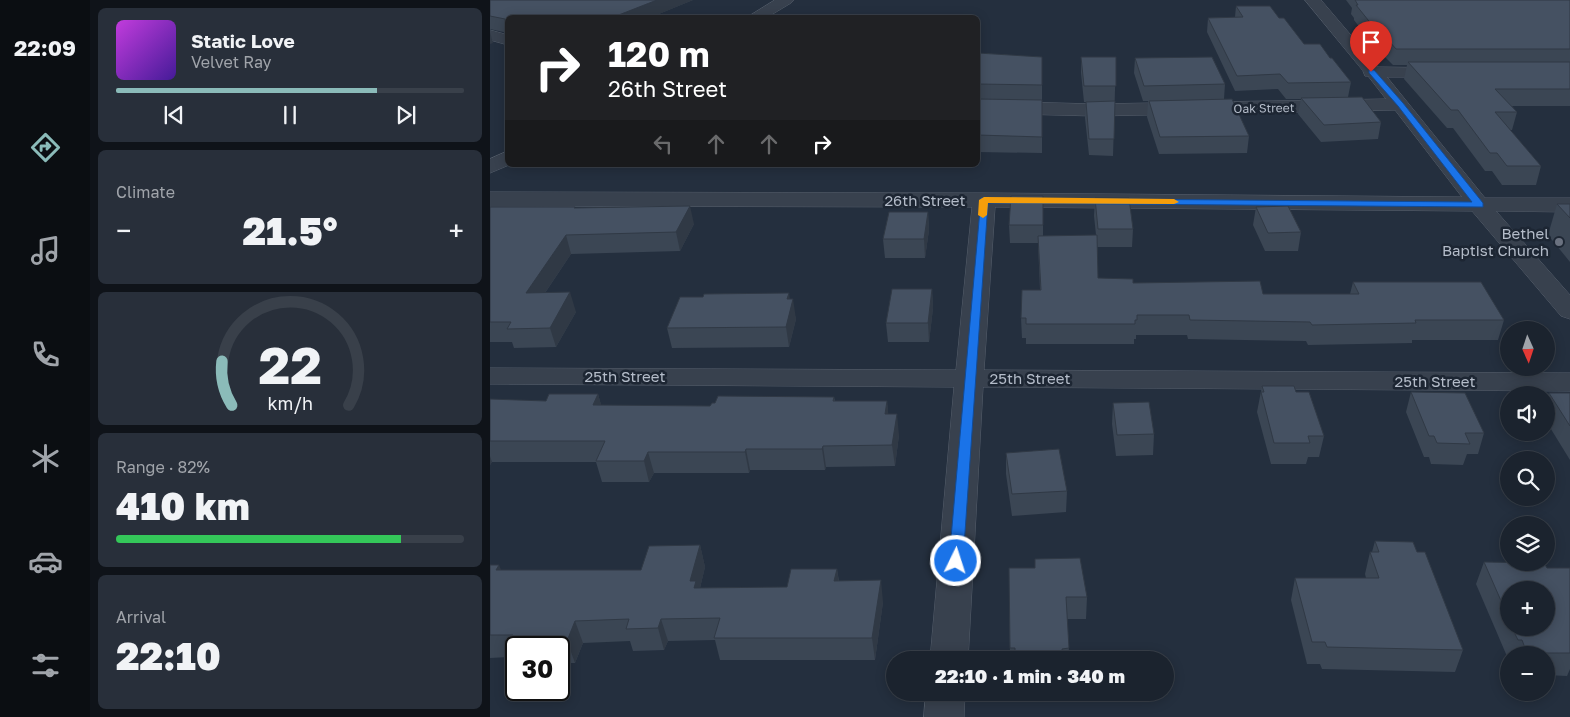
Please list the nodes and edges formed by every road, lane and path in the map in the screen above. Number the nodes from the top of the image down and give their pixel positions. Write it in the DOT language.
graph roads {
  1 [pos="786,0"];
  2 [pos="1312,0"];
  3 [pos="759,15"];
  4 [pos="490,34"];
  5 [pos="505,39"];
  6 [pos="1371,72"];
  7 [pos="1463,72"];
  8 [pos="1400,104"];
  9 [pos="980,107"];
  10 [pos="505,159"];
  11 [pos="490,167"];
  12 [pos="490,199"];
  13 [pos="984,200"];
  14 [pos="1479,205"];
  15 [pos="1570,205"];
  16 [pos="1570,311"];
  17 [pos="490,376"];
  18 [pos="969,378"];
  19 [pos="1570,382"];
  20 [pos="949,651"];
  21 [pos="945,701"];
  22 [pos="944,717"];
  1 -- 3 [label="street"];
  2 -- 6 [label="street"];
  4 -- 5 [label="street"];
  6 -- 7 [label="street"];
  6 -- 8 [label="street"];
  8 -- 9 [label="street, Oak Street"];
  8 -- 14 [label="street"];
  10 -- 11 [label="street"];
  12 -- 13 [label="street, 26th Street"];
  13 -- 14 [label="street, 26th Street"];
  13 -- 18 [label="street"];
  14 -- 15 [label="street, 26th Street"];
  14 -- 16 [label="street"];
  17 -- 18 [label="street, 25th Street"];
  18 -- 19 [label="street, 25th Street"];
  18 -- 20 [label="street"];
  21 -- 22 [label="street"];
}
